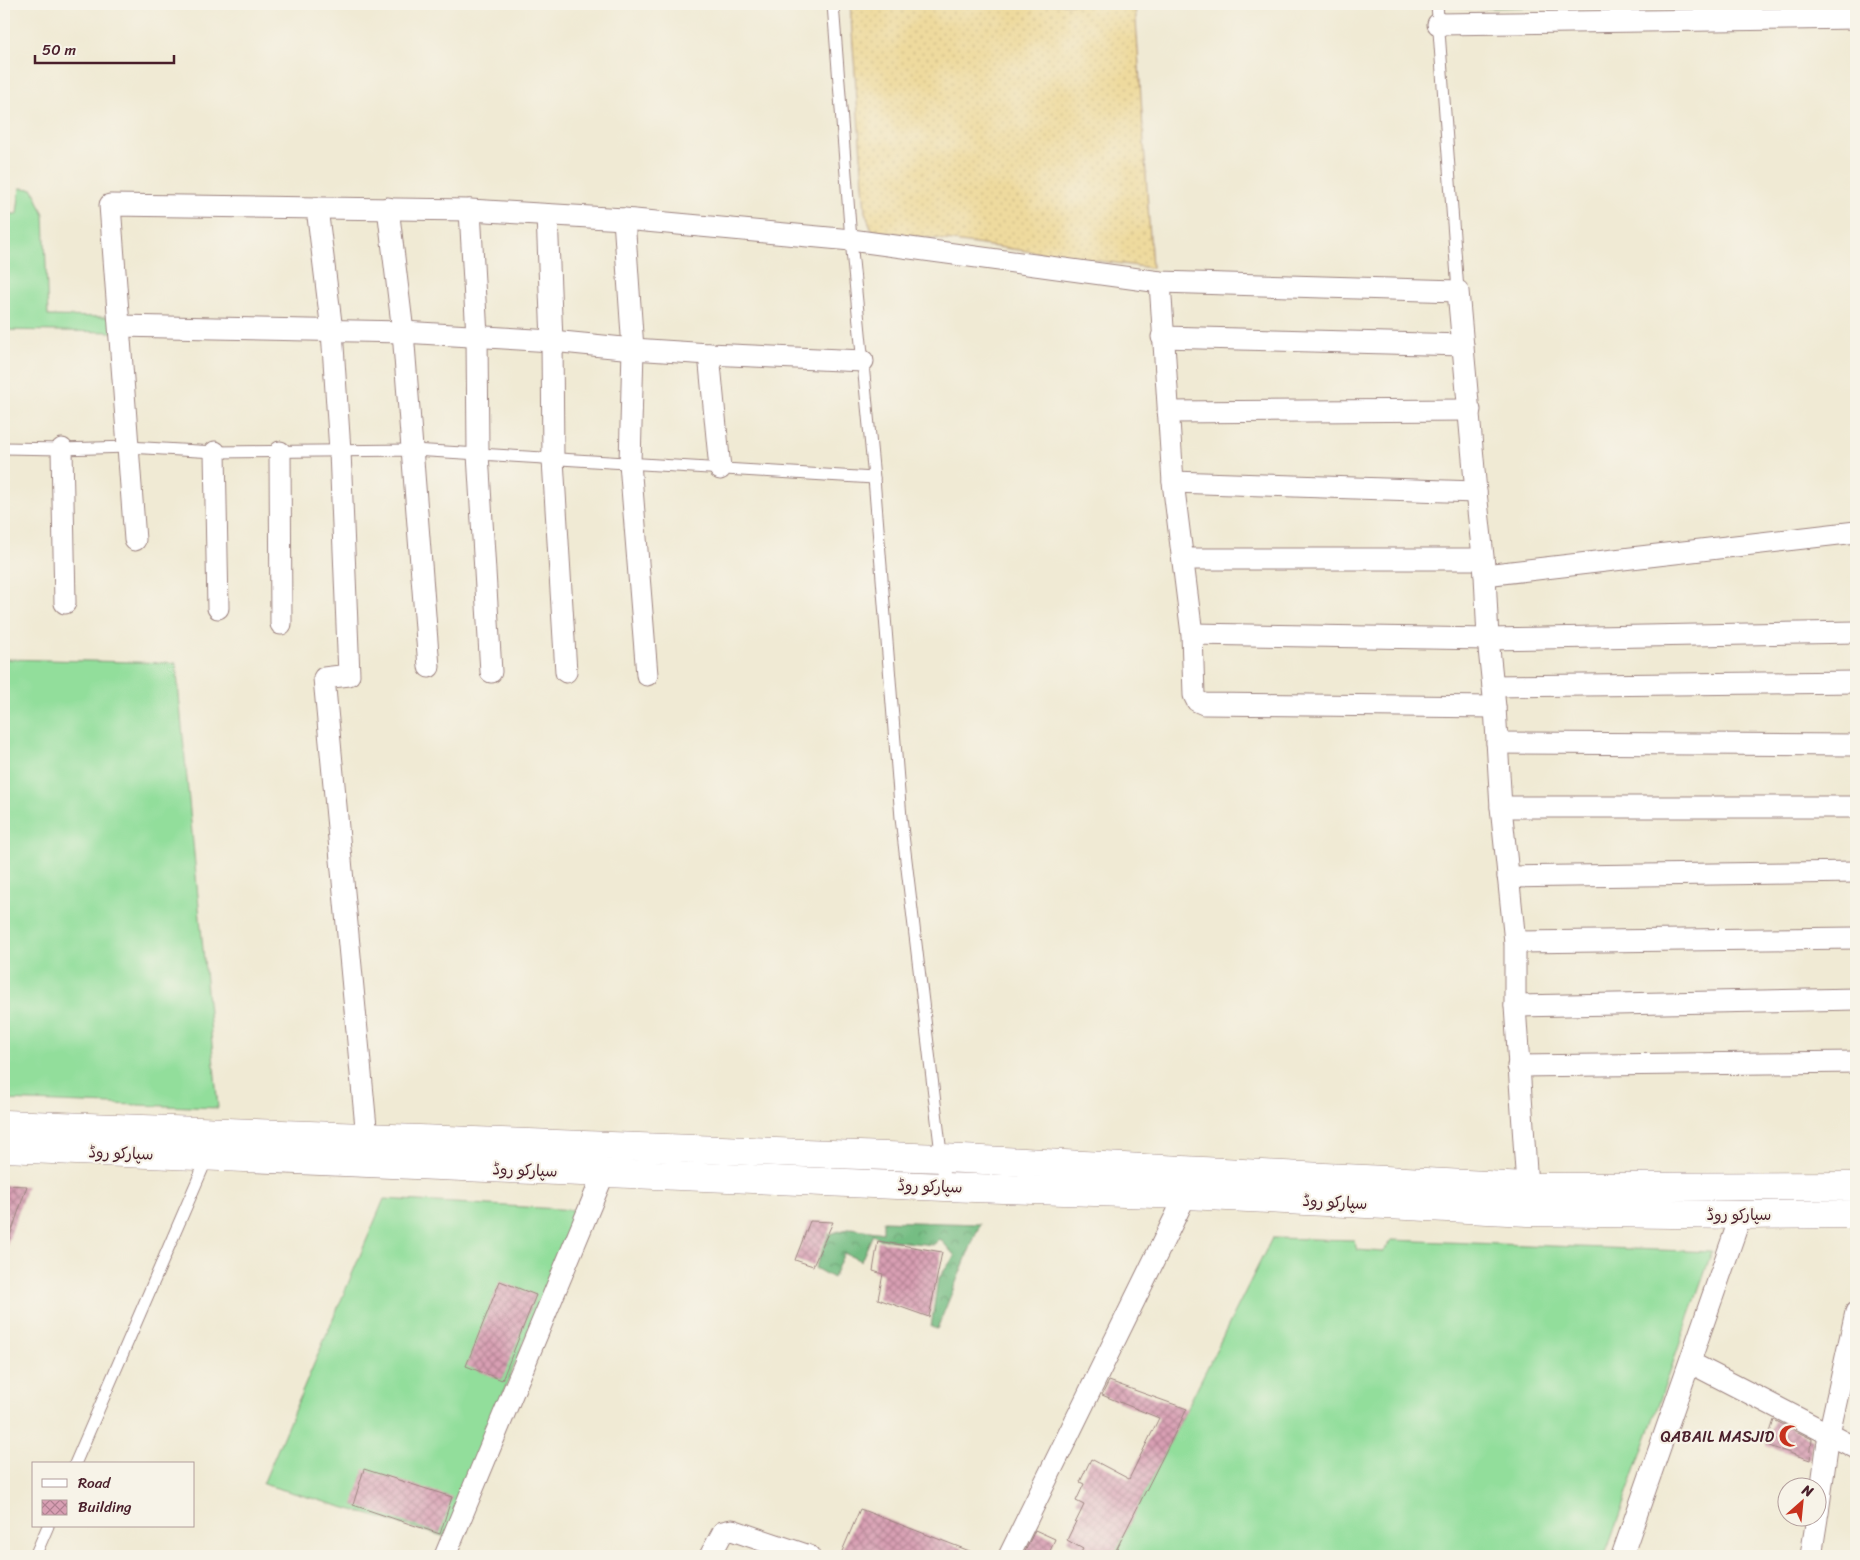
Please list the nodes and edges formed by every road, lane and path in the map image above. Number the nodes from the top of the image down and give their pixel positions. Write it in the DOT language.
graph roads {
  1 [pos="833,4"];
  2 [pos="1437,14"];
  3 [pos="1856,18"];
  4 [pos="317,208"];
  5 [pos="388,208"];
  6 [pos="470,210"];
  7 [pos="547,215"];
  8 [pos="624,219"];
  9 [pos="852,240"];
  10 [pos="1160,282"];
  11 [pos="1458,291"];
  12 [pos="120,326"];
  13 [pos="332,331"];
  14 [pos="403,332"];
  15 [pos="477,336"];
  16 [pos="1162,337"];
  17 [pos="552,341"];
  18 [pos="1464,345"];
  19 [pos="633,349"];
  20 [pos="709,354"];
  21 [pos="862,361"];
  22 [pos="1470,410"];
  23 [pos="1168,412"];
  24 [pos="128,447"];
  25 [pos="4,448"];
  26 [pos="62,449"];
  27 [pos="413,450"];
  28 [pos="340,451"];
  29 [pos="215,452"];
  30 [pos="280,452"];
  31 [pos="478,454"];
  32 [pos="553,460"];
  33 [pos="630,463"];
  34 [pos="720,469"];
  35 [pos="874,478"];
  36 [pos="1173,482"];
  37 [pos="1476,492"];
  38 [pos="1856,532"];
  39 [pos="135,540"];
  40 [pos="1183,560"];
  41 [pos="1484,567"];
  42 [pos="65,603"];
  43 [pos="218,608"];
  44 [pos="281,624"];
  45 [pos="1856,632"];
  46 [pos="1192,634"];
  47 [pos="1488,639"];
  48 [pos="430,667"];
  49 [pos="492,672"];
  50 [pos="566,672"];
  51 [pos="647,675"];
  52 [pos="1856,682"];
  53 [pos="1493,686"];
  54 [pos="1495,707"];
  55 [pos="1496,743"];
  56 [pos="1856,745"];
  57 [pos="1501,807"];
  58 [pos="1856,807"];
  59 [pos="1856,872"];
  60 [pos="1508,878"];
  61 [pos="1856,938"];
  62 [pos="1515,942"];
  63 [pos="1856,999"];
  64 [pos="1515,1006"];
  65 [pos="1856,1062"];
  66 [pos="1518,1066"];
  67 [pos="4,1124"];
  68 [pos="366,1138"];
  69 [pos="4,1148"];
  70 [pos="208,1156"];
  71 [pos="942,1158"];
  72 [pos="604,1173"];
  73 [pos="1856,1186"];
  74 [pos="945,1187"];
  75 [pos="1186,1195"];
  76 [pos="1528,1200"];
  77 [pos="1856,1214"];
  78 [pos="1742,1215"];
  79 [pos="1856,1312"];
  80 [pos="1690,1364"];
  81 [pos="1829,1434"];
  82 [pos="1856,1448"];
  83 [pos="76,1462"];
  84 [pos="1823,1478"];
  85 [pos="47,1528"];
  86 [pos="1815,1528"];
  87 [pos="796,1554"];
  88 [pos="35,1556"];
  89 [pos="445,1556"];
  90 [pos="710,1556"];
  91 [pos="1010,1556"];
  92 [pos="1622,1556"];
  93 [pos="1811,1556"];
  1 -- 9 [label="lane"];
  2 -- 3 [label="street"];
  2 -- 11 [label="lane"];
  4 -- 5 [label="street"];
  4 -- 12 [label="street"];
  4 -- 13 [label="street"];
  5 -- 6 [label="street"];
  5 -- 14 [label="street"];
  6 -- 7 [label="street"];
  6 -- 15 [label="street"];
  7 -- 8 [label="street"];
  7 -- 17 [label="street"];
  8 -- 9 [label="street"];
  8 -- 19 [label="street"];
  9 -- 10 [label="street"];
  9 -- 21 [label="lane"];
  10 -- 11 [label="street"];
  10 -- 16 [label="street"];
  11 -- 18 [label="street"];
  12 -- 13 [label="street"];
  12 -- 24 [label="street"];
  13 -- 14 [label="street"];
  13 -- 28 [label="street"];
  14 -- 15 [label="street"];
  14 -- 27 [label="street"];
  15 -- 17 [label="street"];
  15 -- 31 [label="street"];
  16 -- 18 [label="street"];
  16 -- 23 [label="street"];
  17 -- 19 [label="street"];
  17 -- 32 [label="street"];
  18 -- 22 [label="street"];
  19 -- 20 [label="street"];
  19 -- 33 [label="street"];
  20 -- 21 [label="street"];
  20 -- 34 [label="street"];
  21 -- 35 [label="lane"];
  22 -- 23 [label="street"];
  22 -- 37 [label="street"];
  23 -- 36 [label="street"];
  24 -- 26 [label="lane"];
  24 -- 29 [label="lane"];
  24 -- 39 [label="street"];
  25 -- 26 [label="lane"];
  26 -- 42 [label="street"];
  27 -- 28 [label="lane"];
  27 -- 31 [label="lane"];
  27 -- 48 [label="street"];
  28 -- 30 [label="lane"];
  28 -- 68 [label="street"];
  29 -- 30 [label="lane"];
  29 -- 43 [label="street"];
  30 -- 44 [label="street"];
  31 -- 32 [label="lane"];
  31 -- 49 [label="street"];
  32 -- 33 [label="lane"];
  32 -- 50 [label="street"];
  33 -- 34 [label="lane"];
  33 -- 51 [label="street"];
  34 -- 35 [label="lane"];
  35 -- 71 [label="lane"];
  36 -- 37 [label="street"];
  36 -- 40 [label="street"];
  37 -- 41 [label="street"];
  38 -- 41 [label="street"];
  40 -- 41 [label="street"];
  40 -- 46 [label="street"];
  41 -- 47 [label="street"];
  45 -- 47 [label="street"];
  46 -- 47 [label="street"];
  46 -- 54 [label="street"];
  47 -- 53 [label="street"];
  52 -- 53 [label="street"];
  53 -- 54 [label="street"];
  54 -- 55 [label="street"];
  55 -- 56 [label="street"];
  55 -- 57 [label="street"];
  57 -- 58 [label="street"];
  57 -- 60 [label="street"];
  59 -- 60 [label="street"];
  60 -- 62 [label="street"];
  61 -- 62 [label="street"];
  62 -- 64 [label="street"];
  63 -- 64 [label="street"];
  64 -- 66 [label="street"];
  65 -- 66 [label="street"];
  66 -- 76 [label="street"];
  67 -- 68 [label="street, سپارکو روڈ"];
  68 -- 71 [label="street, سپارکو روڈ"];
  69 -- 70 [label="street, سپارکو روڈ"];
  70 -- 72 [label="street, سپارکو روڈ"];
  70 -- 83 [label="lane"];
  71 -- 74 [label="lane"];
  71 -- 76 [label="street, سپارکو روڈ"];
  72 -- 74 [label="street, سپارکو روڈ"];
  72 -- 89 [label="street"];
  73 -- 76 [label="street, سپارکو روڈ"];
  74 -- 75 [label="street, سپارکو روڈ"];
  75 -- 76 [label="street, سپارکو روڈ"];
  75 -- 91 [label="street"];
  76 -- 78 [label="street, سپارکو روڈ"];
  77 -- 78 [label="street, سپارکو روڈ"];
  78 -- 80 [label="street"];
  79 -- 81 [label="street"];
  80 -- 81 [label="street"];
  80 -- 92 [label="street"];
  81 -- 82 [label="street"];
  81 -- 84 [label="street"];
  85 -- 88 [label="lane"];
  86 -- 93 [label="street"];
  87 -- 90 [label="street"];
}
